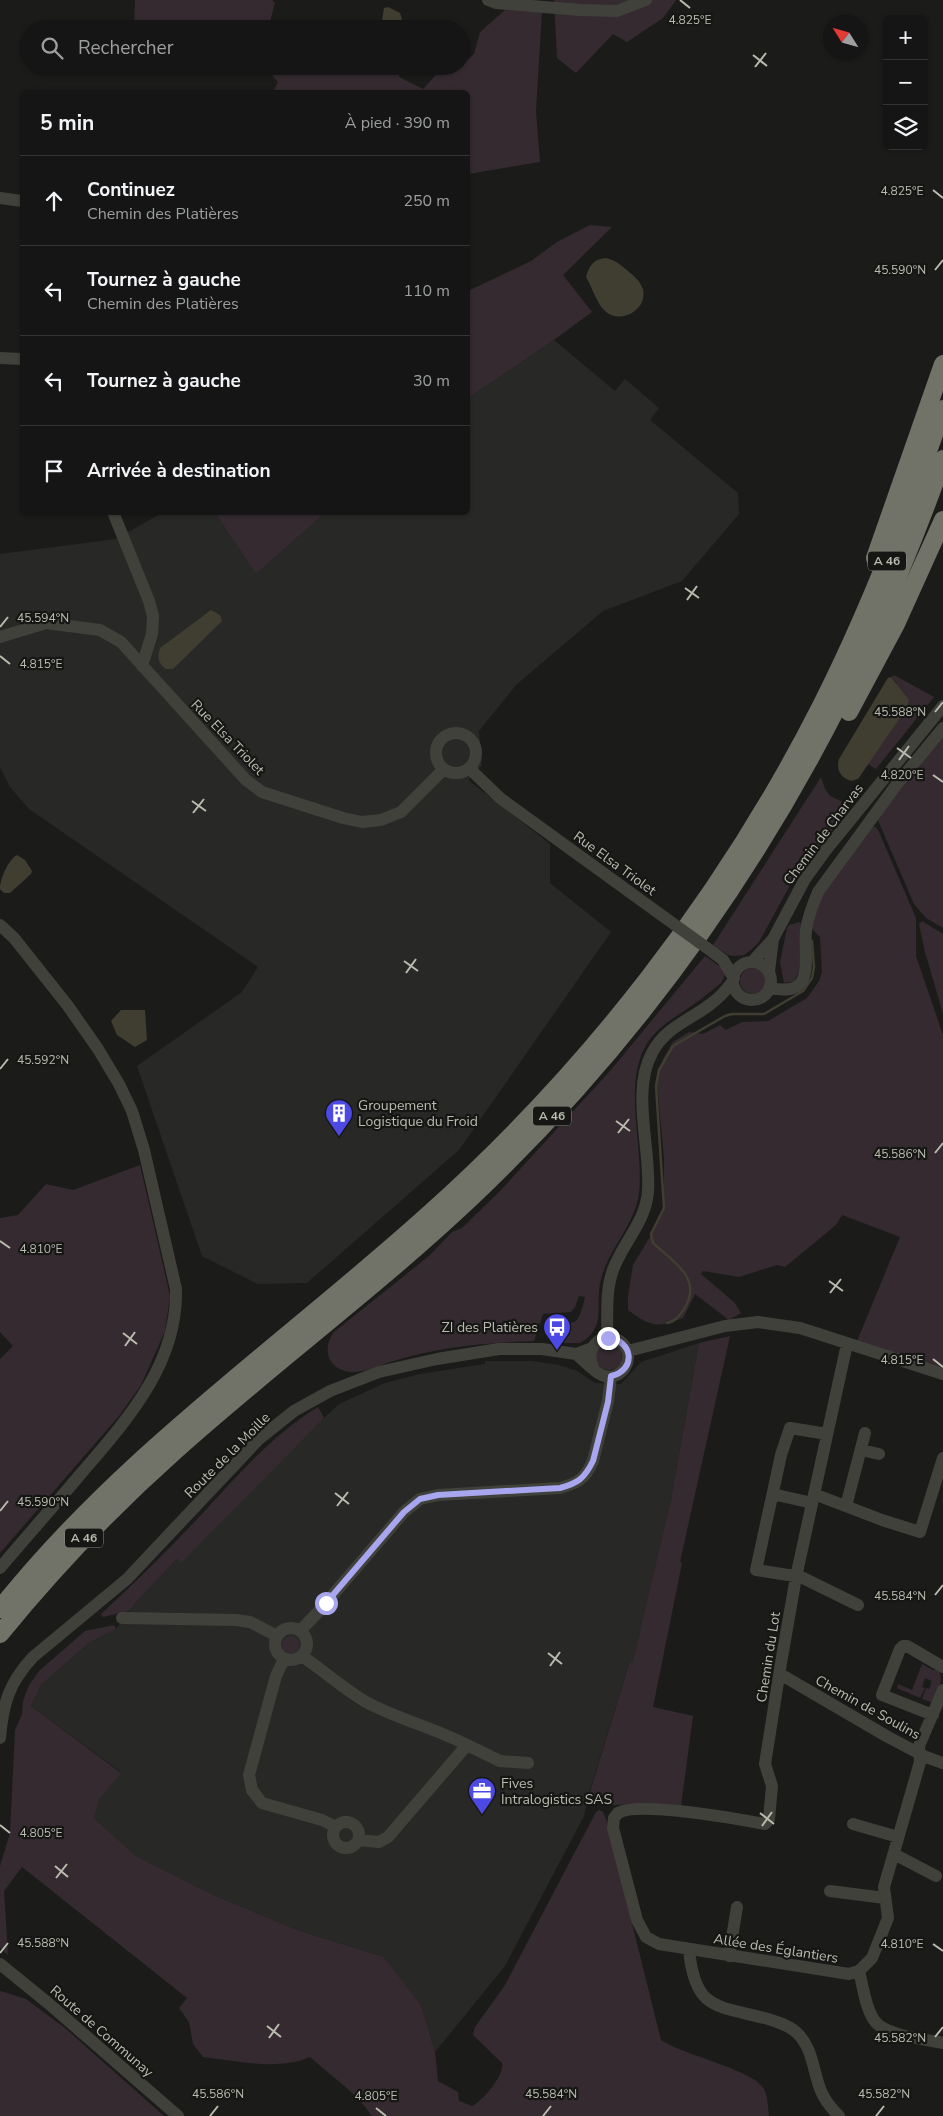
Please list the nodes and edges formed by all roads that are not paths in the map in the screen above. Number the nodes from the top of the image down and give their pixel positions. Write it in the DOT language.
graph roads {
  1 [pos="488,0"];
  2 [pos="646,0"];
  3 [pos="0,198"];
  4 [pos="20,201"];
  5 [pos="0,358"];
  6 [pos="20,359"];
  7 [pos="943,364"];
  8 [pos="943,409"];
  9 [pos="943,459"];
  10 [pos="115,515"];
  11 [pos="943,520"];
  12 [pos="940,534"];
  13 [pos="0,638"];
  14 [pos="142,666"];
  15 [pos="943,706"];
  16 [pos="820,708"];
  17 [pos="943,728"];
  18 [pos="469,768"];
  19 [pos="444,769"];
  20 [pos="802,774"];
  21 [pos="0,925"];
  22 [pos="773,939"];
  23 [pos="718,957"];
  24 [pos="747,964"];
  25 [pos="769,972"];
  26 [pos="734,980"];
  27 [pos="770,988"];
  28 [pos="742,997"];
  29 [pos="712,1004"];
  30 [pos="608,1338"];
  31 [pos="847,1344"];
  32 [pos="592,1348"];
  33 [pos="628,1351"];
  34 [pos="576,1354"];
  35 [pos="594,1369"];
  36 [pos="943,1374"];
  37 [pos="611,1376"];
  38 [pos="826,1434"];
  39 [pos="865,1434"];
  40 [pos="861,1450"];
  41 [pos="879,1454"];
  42 [pos="943,1458"];
  43 [pos="772,1498"];
  44 [pos="813,1498"];
  45 [pos="846,1506"];
  46 [pos="0,1568"];
  47 [pos="796,1576"];
  48 [pos="858,1605"];
  49 [pos="0,1608"];
  50 [pos="122,1618"];
  51 [pos="300,1631"];
  52 [pos="0,1634"];
  53 [pos="277,1636"];
  54 [pos="302,1656"];
  55 [pos="284,1659"];
  56 [pos="943,1667"];
  57 [pos="780,1674"];
  58 [pos="943,1690"];
  59 [pos="932,1715"];
  60 [pos="0,1738"];
  61 [pos="467,1745"];
  62 [pos="920,1753"];
  63 [pos="528,1763"];
  64 [pos="943,1763"];
  65 [pos="615,1816"];
  66 [pos="853,1824"];
  67 [pos="336,1827"];
  68 [pos="898,1837"];
  69 [pos="358,1840"];
  70 [pos="894,1854"];
  71 [pos="936,1876"];
  72 [pos="830,1891"];
  73 [pos="885,1898"];
  74 [pos="737,1907"];
  75 [pos="689,1950"];
  76 [pos="729,1956"];
  77 [pos="3,1966"];
  78 [pos="859,1971"];
  79 [pos="943,2042"];
  80 [pos="178,2116"];
  81 [pos="839,2116"];
  1 -- 2 [label="street"];
  3 -- 4 [label="street"];
  5 -- 6 [label="street"];
  7 -- 16 [label="highway"];
  8 -- 16 [label="highway, A 46"];
  9 -- 20 [label="highway, A 46"];
  10 -- 14 [label="street"];
  11 -- 12 [label="highway"];
  12 -- 20 [label="highway"];
  13 -- 14 [label="street, Rue Elsa Triolet"];
  14 -- 19 [label="street, Rue Elsa Triolet"];
  15 -- 22 [label="street, Chemin de Charvas"];
  16 -- 49 [label="highway, A 46"];
  17 -- 27 [label="street"];
  18 -- 19 [label="street"];
  18 -- 19 [label="street"];
  18 -- 23 [label="street, Rue Elsa Triolet, bridge"];
  20 -- 52 [label="highway, A 46"];
  21 -- 46 [label="street"];
  22 -- 24 [label="street, Chemin de Charvas"];
  22 -- 25 [label="street, Chemin de Charvas"];
  23 -- 24 [label="street, Rue Elsa Triolet"];
  23 -- 26 [label="street, Rue Elsa Triolet"];
  24 -- 25 [label="street"];
  24 -- 26 [label="street"];
  25 -- 27 [label="street"];
  26 -- 28 [label="street"];
  26 -- 29 [label="street"];
  27 -- 28 [label="street"];
  28 -- 29 [label="street"];
  29 -- 30 [label="street"];
  30 -- 32 [label="street"];
  30 -- 33 [label="street"];
  31 -- 33 [label="street"];
  31 -- 36 [label="street"];
  31 -- 38 [label="street, Chemin du Lot"];
  32 -- 34 [label="street, Route de la Moille"];
  32 -- 35 [label="street"];
  33 -- 37 [label="street"];
  34 -- 35 [label="street"];
  34 -- 60 [label="street, Route de la Moille"];
  35 -- 37 [label="street"];
  37 -- 51 [label="street"];
  38 -- 43 [label="street"];
  38 -- 44 [label="street, Chemin du Lot"];
  39 -- 40 [label="street"];
  40 -- 41 [label="street"];
  40 -- 45 [label="street"];
  42 -- 45 [label="street"];
  43 -- 44 [label="street"];
  43 -- 47 [label="street"];
  44 -- 45 [label="street"];
  44 -- 47 [label="street, Chemin du Lot"];
  47 -- 48 [label="street"];
  47 -- 57 [label="street, Chemin du Lot"];
  50 -- 53 [label="street"];
  51 -- 53 [label="street"];
  51 -- 54 [label="street"];
  53 -- 55 [label="street"];
  54 -- 55 [label="street"];
  54 -- 61 [label="street"];
  55 -- 67 [label="street"];
  56 -- 59 [label="street"];
  57 -- 62 [label="street, Chemin de Soulins"];
  57 -- 65 [label="street, Chemin du Lot"];
  58 -- 59 [label="street"];
  59 -- 62 [label="street"];
  61 -- 63 [label="street"];
  61 -- 69 [label="street"];
  62 -- 64 [label="street, Chemin de Soulins"];
  62 -- 68 [label="street"];
  65 -- 75 [label="street, Allée des Églantiers"];
  66 -- 68 [label="street"];
  67 -- 69 [label="street"];
  67 -- 69 [label="street"];
  68 -- 70 [label="street"];
  70 -- 71 [label="street"];
  70 -- 73 [label="street"];
  72 -- 73 [label="street"];
  73 -- 78 [label="street"];
  74 -- 76 [label="street"];
  75 -- 76 [label="street, Allée des Églantiers"];
  75 -- 81 [label="street"];
  76 -- 78 [label="street, Allée des Églantiers"];
  77 -- 80 [label="street, Route de Communay"];
  78 -- 79 [label="street"];
}
